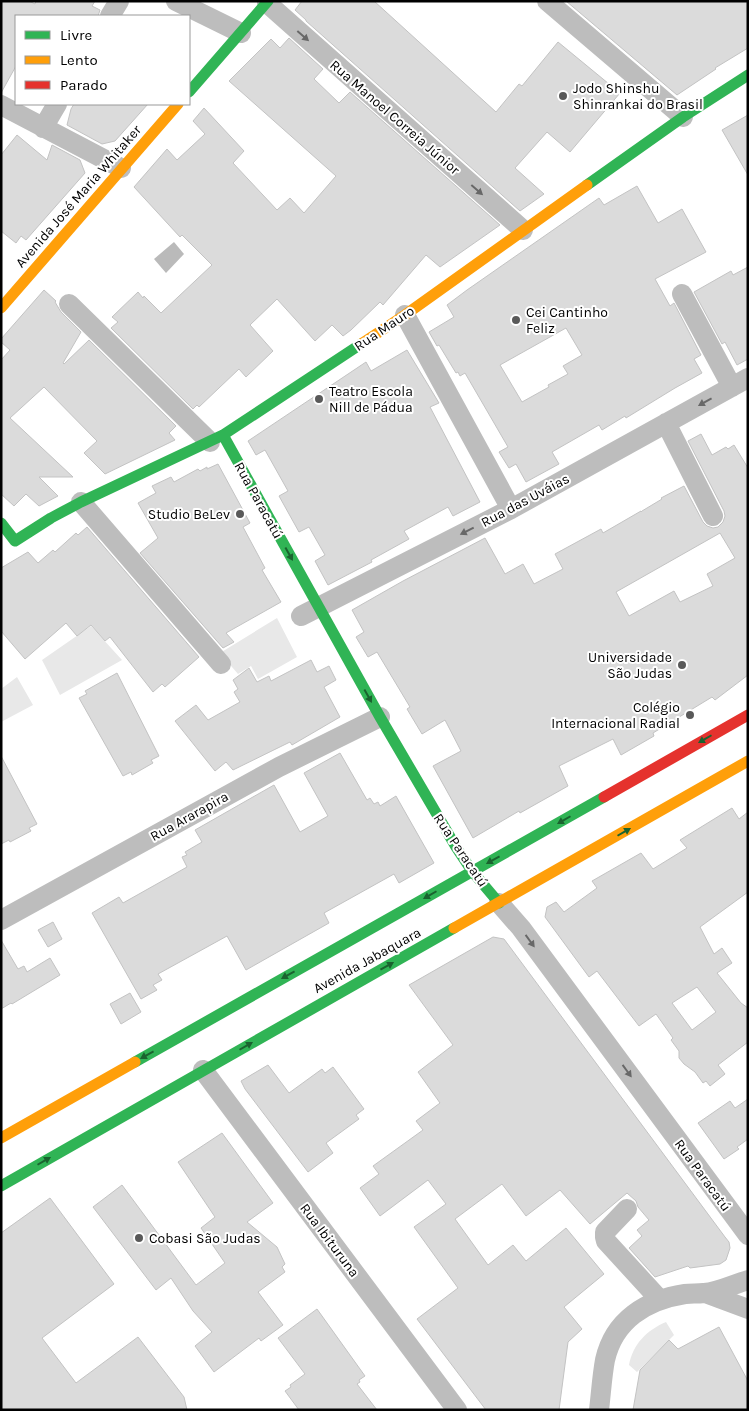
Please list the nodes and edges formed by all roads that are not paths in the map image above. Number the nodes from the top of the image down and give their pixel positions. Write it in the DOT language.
graph roads {
  1 [pos="119,1"];
  2 [pos="176,1"];
  3 [pos="547,1"];
  4 [pos="268,2"];
  5 [pos="111,15"];
  6 [pos="241,33"];
  7 [pos="748,75"];
  8 [pos="190,91"];
  9 [pos="57,105"];
  10 [pos="177,105"];
  11 [pos="5,114"];
  12 [pos="683,117"];
  13 [pos="43,128"];
  14 [pos="121,168"];
  15 [pos="523,230"];
  16 [pos="682,294"];
  17 [pos="70,304"];
  18 [pos="1,308"];
  19 [pos="405,315"];
  20 [pos="740,383"];
  21 [pos="666,423"];
  22 [pos="216,438"];
  23 [pos="81,502"];
  24 [pos="510,508"];
  25 [pos="713,516"];
  26 [pos="1,523"];
  27 [pos="8,546"];
  28 [pos="319,607"];
  29 [pos="300,616"];
  30 [pos="221,664"];
  31 [pos="748,715"];
  32 [pos="380,717"];
  33 [pos="748,762"];
  34 [pos="472,871"];
  35 [pos="499,903"];
  36 [pos="1,920"];
  37 [pos="204,1070"];
  38 [pos="1,1138"];
  39 [pos="1,1186"];
  40 [pos="627,1209"];
  41 [pos="748,1235"];
  42 [pos="748,1280"];
  43 [pos="705,1293"];
  44 [pos="660,1300"];
  45 [pos="748,1309"];
  46 [pos="457,1410"];
  47 [pos="599,1410"];
  1 -- 5 [label="street"];
  2 -- 6 [label="street"];
  3 -- 12 [label="street"];
  4 -- 6 [label="street"];
  4 -- 15 [label="street, Rua Manoel Correia Júnior, one-way"];
  6 -- 8 [label="street"];
  7 -- 12 [label="street, Rua Mauro"];
  9 -- 13 [label="street"];
  10 -- 14 [label="street, Avenida José Maria Whitaker"];
  11 -- 13 [label="street"];
  12 -- 15 [label="street, Rua Mauro"];
  13 -- 14 [label="street"];
  14 -- 18 [label="street, Avenida José Maria Whitaker"];
  15 -- 19 [label="street, Rua Mauro"];
  16 -- 20 [label="street"];
  17 -- 22 [label="street"];
  19 -- 22 [label="street, Rua Mauro"];
  19 -- 24 [label="street"];
  20 -- 21 [label="street, Rua das Uváias, one-way"];
  21 -- 24 [label="street, Rua das Uváias"];
  21 -- 25 [label="street"];
  22 -- 23 [label="street, Rua Mauro"];
  22 -- 28 [label="street, Rua Paracatú, one-way"];
  23 -- 27 [label="street, Rua Mauro"];
  23 -- 30 [label="street"];
  24 -- 28 [label="street, Rua das Uváias, one-way"];
  26 -- 27 [label="street"];
  28 -- 29 [label="street, Rua das Uváias"];
  28 -- 32 [label="street, Rua Paracatú, one-way"];
  31 -- 34 [label="street, Avenida Jabaquara, one-way"];
  32 -- 34 [label="street, Rua Paracatú"];
  32 -- 36 [label="street, Rua Ararapira"];
  35 -- 33 [label="street, Avenida Jabaquara, one-way"];
  34 -- 35 [label="street, Rua Paracatú"];
  34 -- 38 [label="street, Avenida Jabaquara, one-way"];
  37 -- 35 [label="street, Avenida Jabaquara, one-way"];
  35 -- 41 [label="street, Rua Paracatú, one-way"];
  39 -- 37 [label="street, Avenida Jabaquara, one-way"];
  37 -- 46 [label="street, Rua Ibituruna"];
  40 -- 44 [label="street"];
  42 -- 43 [label="street"];
  43 -- 44 [label="street"];
  43 -- 45 [label="street"];
  44 -- 47 [label="street"];
}
